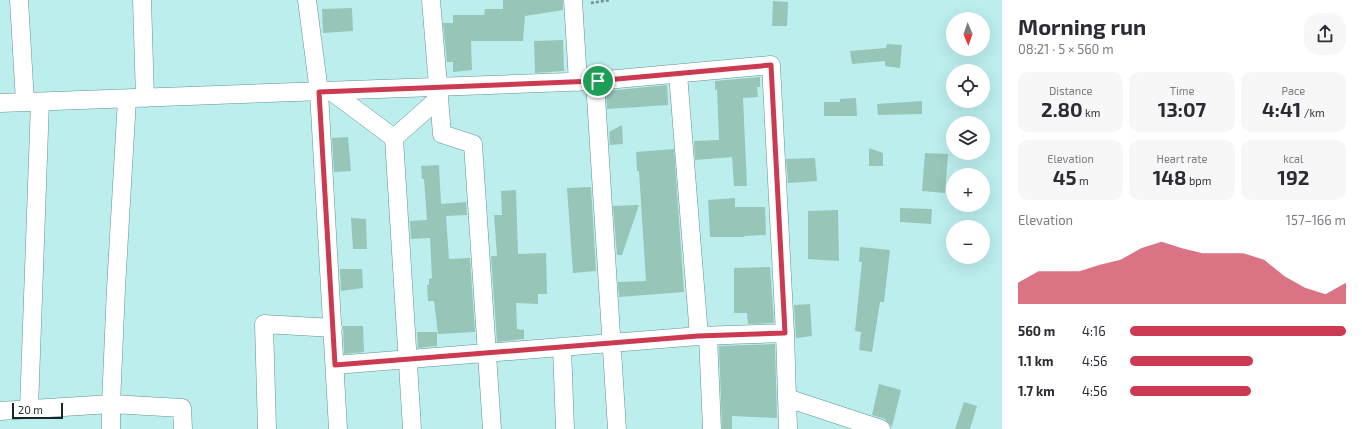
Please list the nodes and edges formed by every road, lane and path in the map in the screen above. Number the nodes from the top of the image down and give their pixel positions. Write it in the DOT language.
graph roads {
  1 [pos="19,0"];
  2 [pos="142,0"];
  3 [pos="307,0"];
  4 [pos="431,0"];
  5 [pos="573,0"];
  6 [pos="678,74"];
  7 [pos="587,82"];
  8 [pos="325,91"];
  9 [pos="439,93"];
  10 [pos="145,98"];
  11 [pos="128,99"];
  12 [pos="32,102"];
  13 [pos="0,103"];
  14 [pos="394,138"];
  15 [pos="332,328"];
  16 [pos="785,333"];
  17 [pos="703,336"];
  18 [pos="612,343"];
  19 [pos="562,347"];
  20 [pos="488,353"];
  21 [pos="408,359"];
  22 [pos="335,365"];
  23 [pos="787,398"];
  24 [pos="111,404"];
  25 [pos="29,409"];
  26 [pos="0,411"];
  27 [pos="111,429"];
  28 [pos="183,429"];
  29 [pos="268,429"];
  30 [pos="338,429"];
  31 [pos="412,429"];
  32 [pos="492,429"];
  33 [pos="565,429"];
  34 [pos="617,429"];
  35 [pos="712,429"];
  36 [pos="788,429"];
  37 [pos="881,429"];
  1 -- 12 [label="street"];
  2 -- 10 [label="street"];
  3 -- 8 [label="street"];
  4 -- 9 [label="street"];
  5 -- 7 [label="street"];
  6 -- 7 [label="street"];
  6 -- 16 [label="street"];
  6 -- 17 [label="street"];
  7 -- 9 [label="street"];
  7 -- 18 [label="street"];
  8 -- 9 [label="street"];
  8 -- 10 [label="street"];
  8 -- 14 [label="street"];
  8 -- 15 [label="street"];
  9 -- 14 [label="street"];
  9 -- 20 [label="street"];
  10 -- 11 [label="street"];
  11 -- 12 [label="street"];
  11 -- 24 [label="street"];
  12 -- 13 [label="street"];
  12 -- 25 [label="street"];
  14 -- 21 [label="street"];
  15 -- 22 [label="street"];
  15 -- 29 [label="street"];
  16 -- 17 [label="street"];
  16 -- 23 [label="street"];
  17 -- 18 [label="street"];
  17 -- 35 [label="street"];
  18 -- 19 [label="street"];
  18 -- 34 [label="street"];
  19 -- 20 [label="street"];
  19 -- 33 [label="street"];
  20 -- 21 [label="street"];
  20 -- 32 [label="street"];
  21 -- 22 [label="street"];
  21 -- 31 [label="street"];
  22 -- 30 [label="street"];
  23 -- 36 [label="street"];
  23 -- 37 [label="street"];
  24 -- 25 [label="street"];
  24 -- 27 [label="street"];
  24 -- 28 [label="street"];
  25 -- 26 [label="street"];
}
